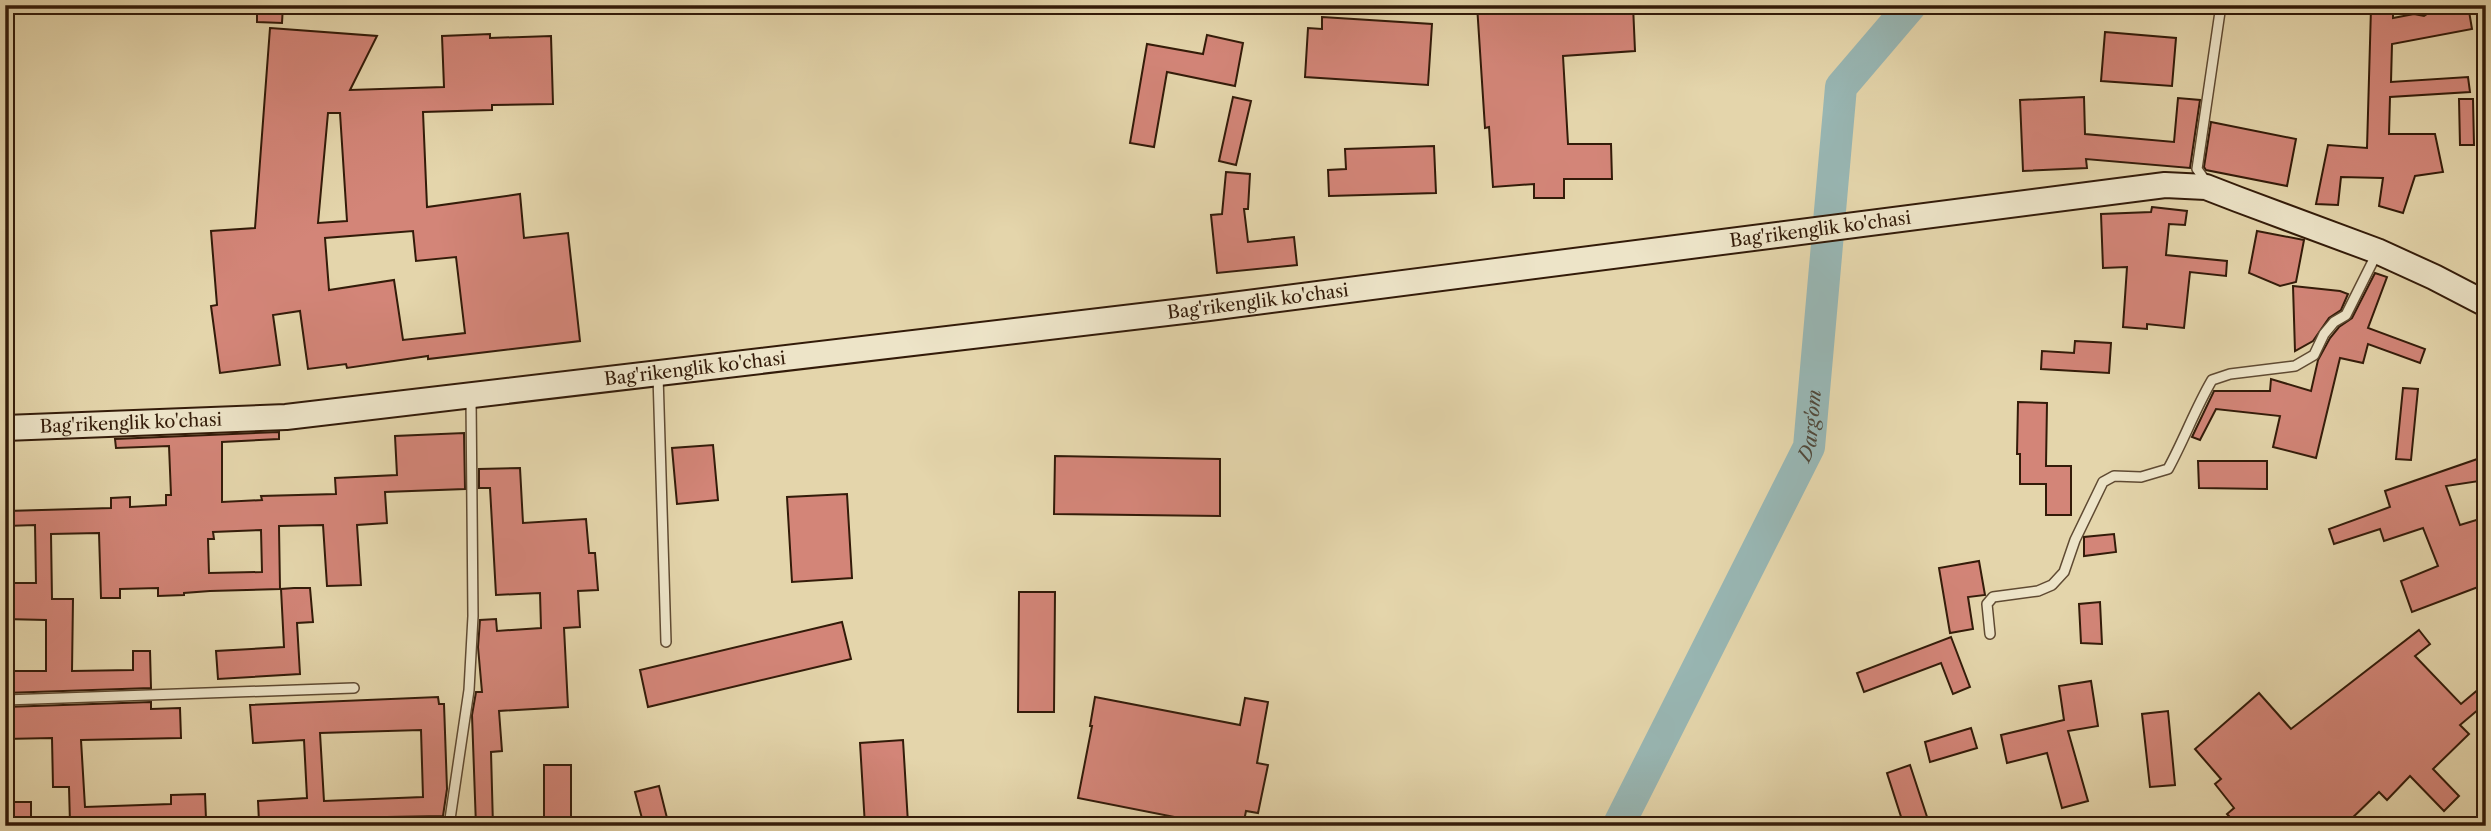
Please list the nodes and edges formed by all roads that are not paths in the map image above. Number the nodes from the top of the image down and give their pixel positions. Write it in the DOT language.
graph roads {
  1 [pos="2221,5"];
  2 [pos="2409,5"];
  3 [pos="2428,5"];
  4 [pos="2206,187"];
  5 [pos="2378,251"];
  6 [pos="2486,304"];
  7 [pos="658,373"];
  8 [pos="471,396"];
  9 [pos="5,428"];
  10 [pos="1990,634"];
  11 [pos="666,642"];
  12 [pos="354,688"];
  13 [pos="5,700"];
  14 [pos="449,826"];
  1 -- 4 [label="lane"];
  2 -- 3 [label="lane"];
  4 -- 5 [label="main road, Bag'rikenglik ko'chasi"];
  4 -- 7 [label="main road, Bag'rikenglik ko'chasi"];
  5 -- 6 [label="main road, Bag'rikenglik ko'chasi"];
  5 -- 10 [label="lane"];
  7 -- 8 [label="main road, Bag'rikenglik ko'chasi"];
  7 -- 11 [label="lane"];
  8 -- 9 [label="main road, Bag'rikenglik ko'chasi"];
  8 -- 14 [label="lane"];
  12 -- 13 [label="lane"];
}
